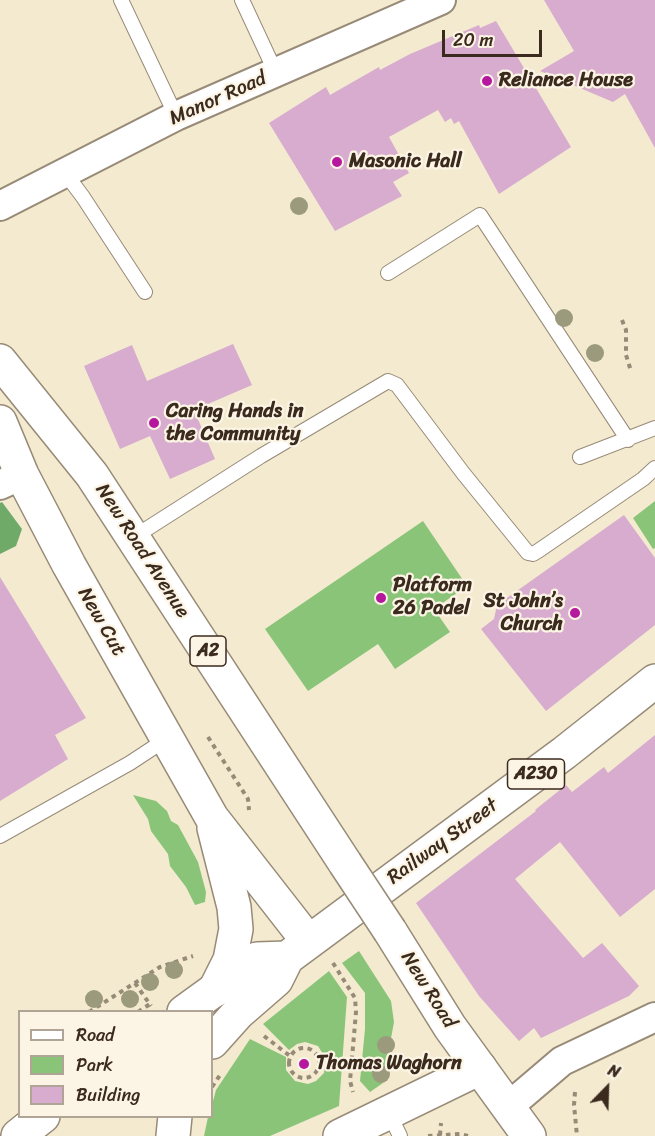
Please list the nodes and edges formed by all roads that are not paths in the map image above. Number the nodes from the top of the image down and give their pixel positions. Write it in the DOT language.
graph roads {
  1 [pos="121,0"];
  2 [pos="242,0"];
  3 [pos="441,0"];
  4 [pos="276,74"];
  5 [pos="176,116"];
  6 [pos="65,173"];
  7 [pos="0,206"];
  8 [pos="388,273"];
  9 [pos="145,292"];
  10 [pos="0,361"];
  11 [pos="0,422"];
  12 [pos="655,428"];
  13 [pos="628,440"];
  14 [pos="580,457"];
  15 [pos="655,468"];
  16 [pos="11,480"];
  17 [pos="134,537"];
  18 [pos="655,681"];
  19 [pos="168,738"];
  20 [pos="212,818"];
  21 [pos="0,836"];
  22 [pos="390,931"];
  23 [pos="298,950"];
  24 [pos="215,990"];
  25 [pos="185,1010"];
  26 [pos="655,1017"];
  27 [pos="213,1041"];
  28 [pos="480,1068"];
  29 [pos="508,1107"];
  30 [pos="40,1118"];
  31 [pos="175,1118"];
  32 [pos="395,1125"];
  33 [pos="18,1136"];
  34 [pos="173,1136"];
  35 [pos="340,1136"];
  36 [pos="529,1136"];
  1 -- 5 [label="lane"];
  2 -- 4 [label="lane"];
  3 -- 4 [label="street, Manor Road"];
  4 -- 5 [label="street, Manor Road"];
  5 -- 6 [label="street, Manor Road"];
  6 -- 7 [label="street, Manor Road"];
  6 -- 9 [label="lane"];
  8 -- 13 [label="lane"];
  10 -- 17 [label="main road, New Road Avenue / A2"];
  11 -- 16 [label="main road, New Cut"];
  12 -- 13 [label="lane"];
  13 -- 14 [label="lane"];
  15 -- 17 [label="lane"];
  16 -- 19 [label="main road, New Cut"];
  17 -- 22 [label="main road, New Road Avenue / A2, bridge"];
  18 -- 23 [label="main road, Railway Street / A230"];
  19 -- 20 [label="main road, New Cut"];
  19 -- 21 [label="lane"];
  20 -- 23 [label="main road, New Cut"];
  20 -- 24 [label="main road, New Cut"];
  22 -- 28 [label="main road, New Road / A2"];
  23 -- 24 [label="main road"];
  23 -- 27 [label="main road, Railway Street / A230"];
  24 -- 25 [label="main road"];
  26 -- 29 [label="street"];
  28 -- 29 [label="main road, New Road / A2"];
  28 -- 32 [label="main road"];
  29 -- 36 [label="main road, New Road / A2"];
  30 -- 33 [label="main road"];
  31 -- 34 [label="main road"];
  32 -- 35 [label="main road"];
}
